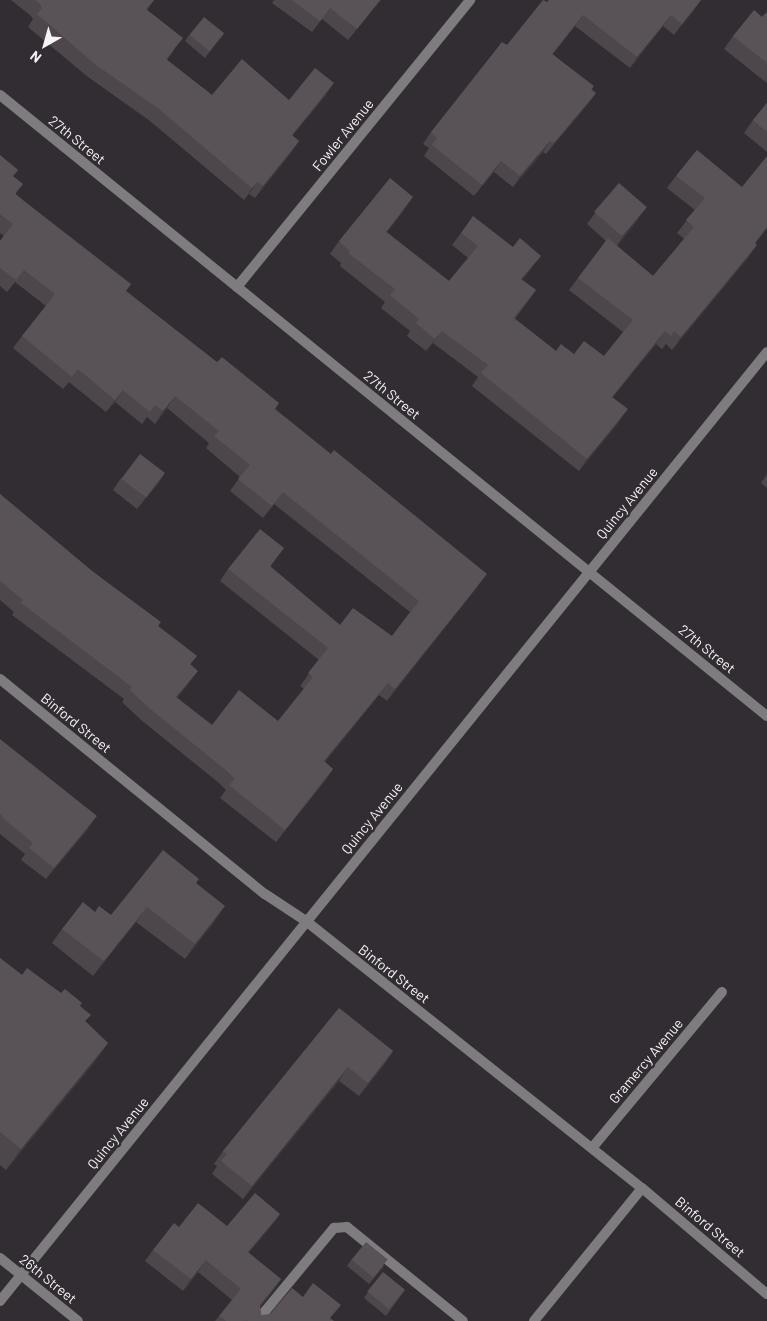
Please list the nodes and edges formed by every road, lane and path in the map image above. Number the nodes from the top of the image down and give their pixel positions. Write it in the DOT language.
graph roads {
  1 [pos="470,0"];
  2 [pos="0,95"];
  3 [pos="237,287"];
  4 [pos="767,352"];
  5 [pos="590,572"];
  6 [pos="0,679"];
  7 [pos="767,716"];
  8 [pos="306,922"];
  9 [pos="722,992"];
  10 [pos="592,1148"];
  11 [pos="642,1188"];
  12 [pos="0,1258"];
  13 [pos="21,1275"];
  14 [pos="767,1294"];
  15 [pos="0,1301"];
  16 [pos="78,1321"];
  17 [pos="257,1321"];
  18 [pos="463,1321"];
  19 [pos="534,1321"];
  1 -- 3 [label="street, Fowler Avenue"];
  2 -- 3 [label="street, 27th Street"];
  3 -- 5 [label="street, 27th Street"];
  4 -- 5 [label="street, Quincy Avenue"];
  5 -- 7 [label="street, 27th Street"];
  5 -- 8 [label="street, Quincy Avenue"];
  6 -- 8 [label="street, Binford Street"];
  8 -- 10 [label="street, Binford Street"];
  8 -- 13 [label="street, Quincy Avenue"];
  9 -- 10 [label="street, Gramercy Avenue"];
  10 -- 11 [label="street, Binford Street"];
  11 -- 14 [label="street, Binford Street"];
  11 -- 19 [label="street"];
  12 -- 13 [label="street, 26th Street"];
  13 -- 15 [label="street, Quincy Avenue"];
  13 -- 16 [label="street, 26th Street"];
  17 -- 18 [label="street"];
}
